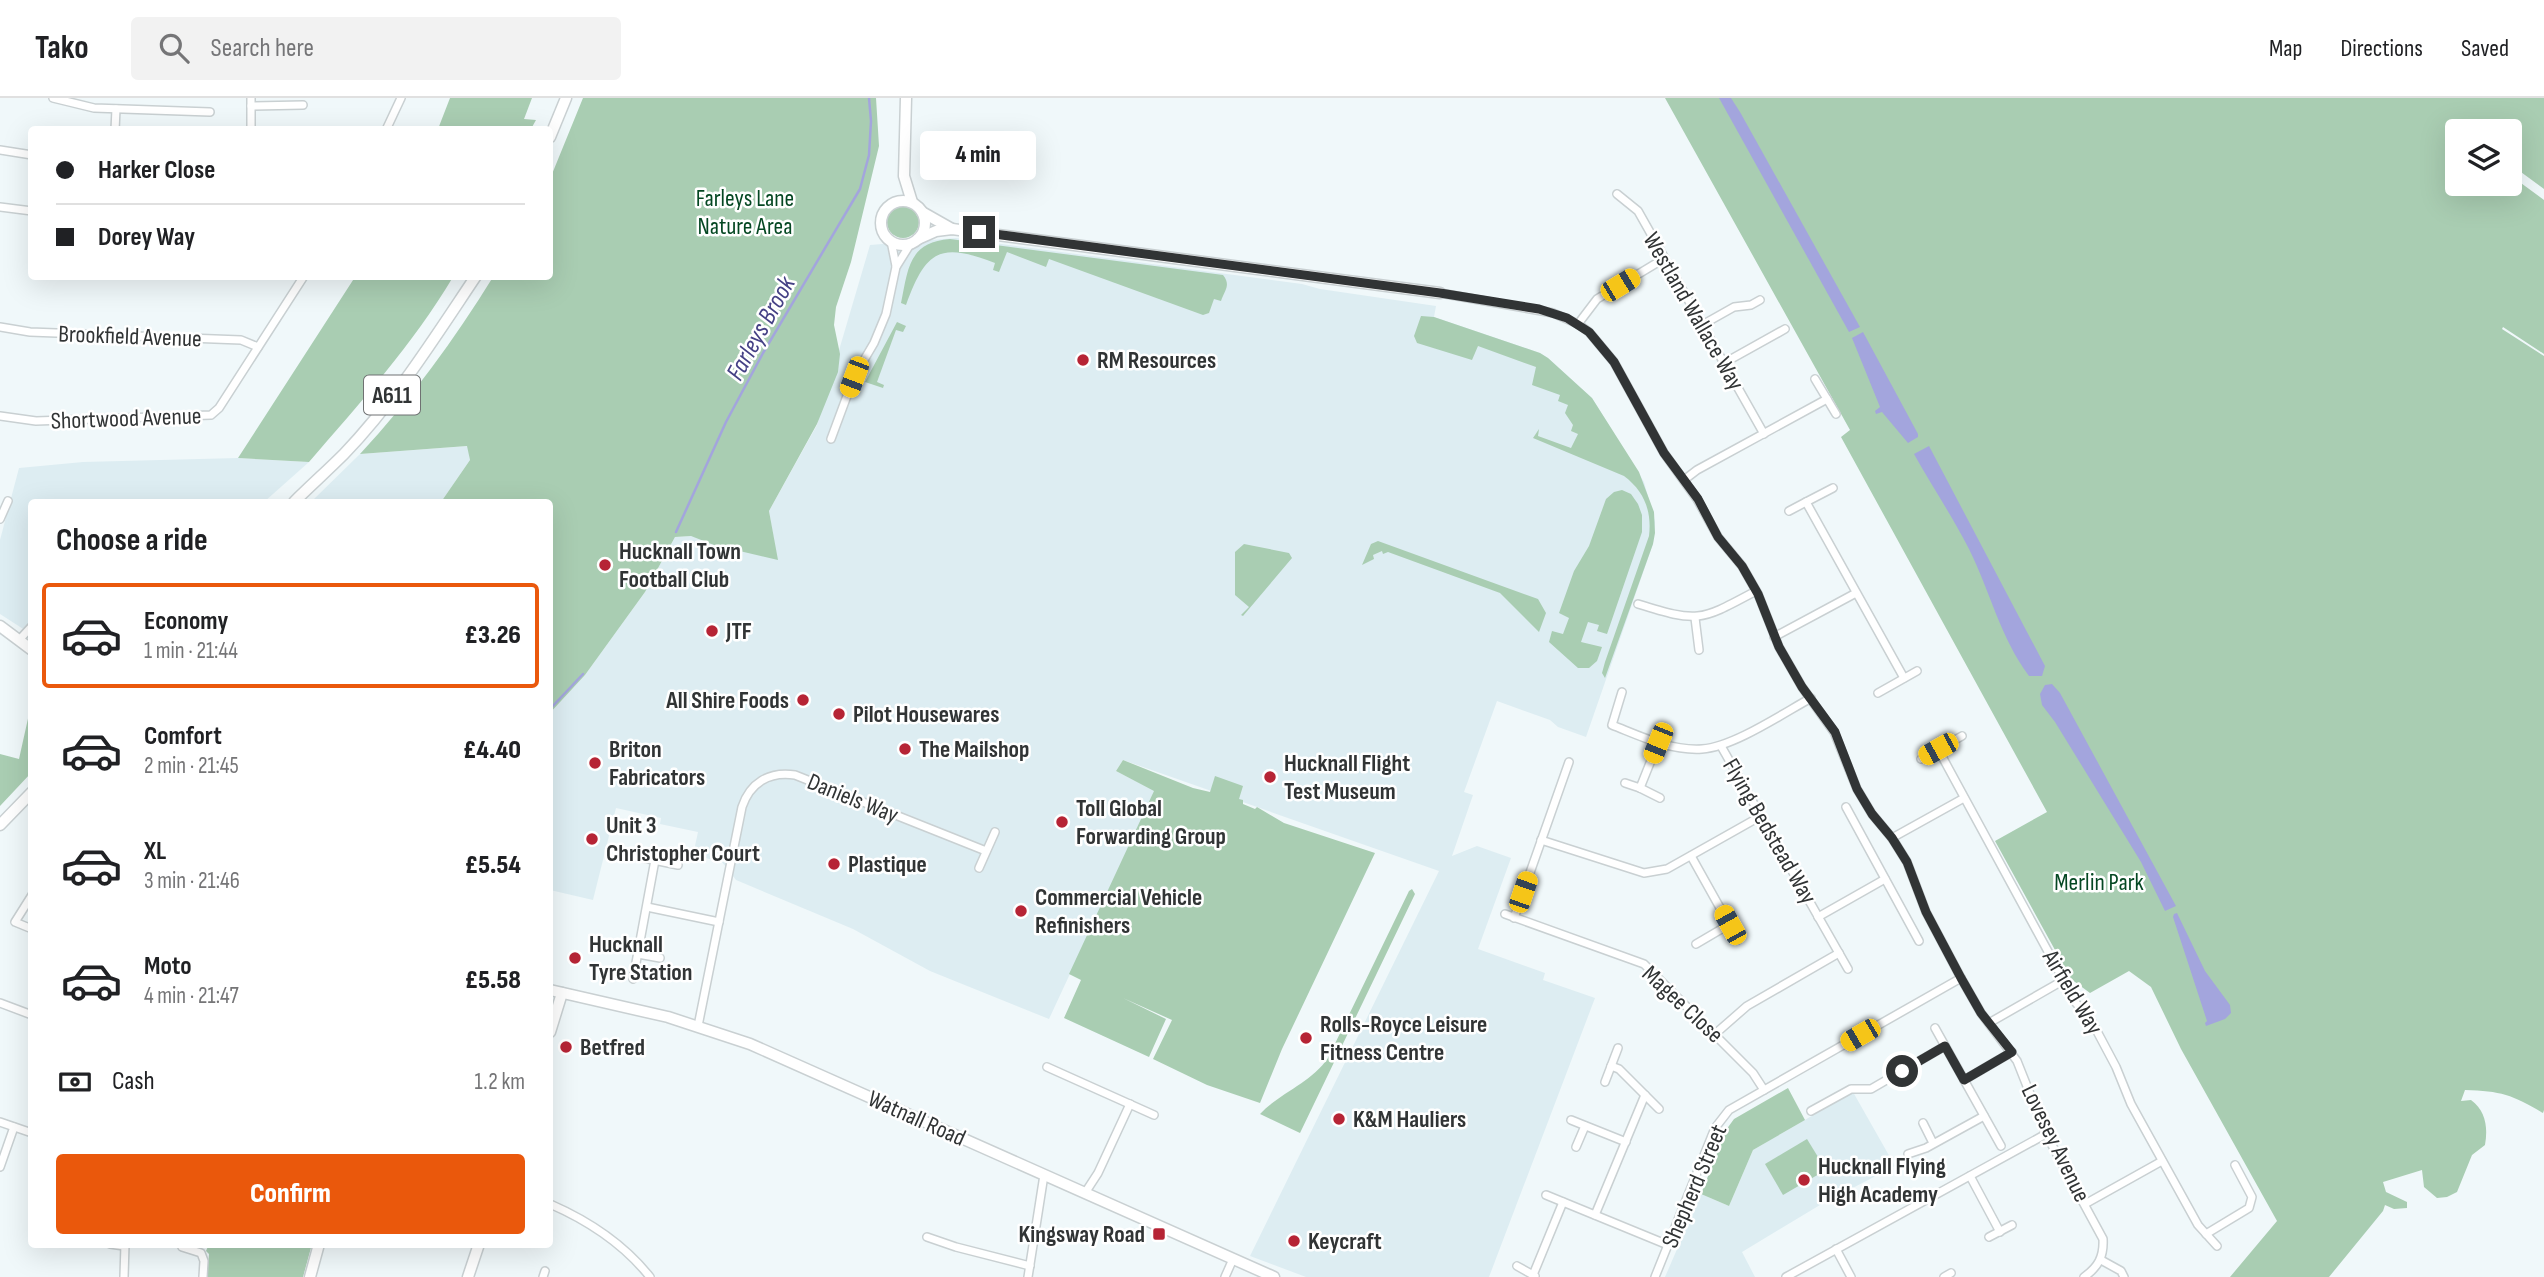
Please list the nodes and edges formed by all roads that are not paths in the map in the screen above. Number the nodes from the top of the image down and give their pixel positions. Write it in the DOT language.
graph roads {
  1 [pos="53,98"];
  2 [pos="401,98"];
  3 [pos="566,98"];
  4 [pos="906,98"];
  5 [pos="251,102"];
  6 [pos="303,106"];
  7 [pos="116,108"];
  8 [pos="210,112"];
  9 [pos="115,126"];
  10 [pos="251,126"];
  11 [pos="388,126"];
  12 [pos="553,130"];
  13 [pos="0,150"];
  14 [pos="28,154"];
  15 [pos="905,176"];
  16 [pos="1617,194"];
  17 [pos="912,202"];
  18 [pos="0,206"];
  19 [pos="886,209"];
  20 [pos="28,210"];
  21 [pos="922,212"];
  22 [pos="952,229"];
  23 [pos="891,241"];
  24 [pos="914,241"];
  25 [pos="1665,258"];
  26 [pos="896,267"];
  27 [pos="301,280"];
  28 [pos="473,280"];
  29 [pos="1440,293"];
  30 [pos="1760,300"];
  31 [pos="1578,324"];
  32 [pos="1702,325"];
  33 [pos="0,327"];
  34 [pos="1785,329"];
  35 [pos="258,347"];
  36 [pos="1724,363"];
  37 [pos="1815,379"];
  38 [pos="1827,399"];
  39 [pos="1836,414"];
  40 [pos="0,416"];
  41 [pos="1764,434"];
  42 [pos="831,439"];
  43 [pos="1684,480"];
  44 [pos="1833,488"];
  45 [pos="297,499"];
  46 [pos="1806,502"];
  47 [pos="4,506"];
  48 [pos="1789,511"];
  49 [pos="0,519"];
  50 [pos="1756,591"];
  51 [pos="1856,593"];
  52 [pos="1638,604"];
  53 [pos="1695,618"];
  54 [pos="0,626"];
  55 [pos="28,630"];
  56 [pos="1774,637"];
  57 [pos="20,639"];
  58 [pos="28,646"];
  59 [pos="1699,650"];
  60 [pos="1917,671"];
  61 [pos="1904,678"];
  62 [pos="1622,692"];
  63 [pos="1878,693"];
  64 [pos="1811,698"];
  65 [pos="1962,736"];
  66 [pos="1658,743"];
  67 [pos="1721,746"];
  68 [pos="1938,749"];
  69 [pos="1921,759"];
  70 [pos="1569,762"];
  71 [pos="1625,783"];
  72 [pos="1640,788"];
  73 [pos="28,796"];
  74 [pos="1660,798"];
  75 [pos="1964,798"];
  76 [pos="1846,807"];
  77 [pos="1761,816"];
  78 [pos="0,825"];
  79 [pos="995,832"];
  80 [pos="1892,838"];
  81 [pos="1541,840"];
  82 [pos="986,851"];
  83 [pos="634,856"];
  84 [pos="1691,856"];
  85 [pos="655,860"];
  86 [pos="678,865"];
  87 [pos="979,868"];
  88 [pos="1885,879"];
  89 [pos="28,902"];
  90 [pos="647,906"];
  91 [pos="1505,915"];
  92 [pos="1818,917"];
  93 [pos="1514,918"];
  94 [pos="719,922"];
  95 [pos="1730,925"];
  96 [pos="28,927"];
  97 [pos="1738,940"];
  98 [pos="1919,941"];
  99 [pos="1696,944"];
  100 [pos="1839,953"];
  101 [pos="638,954"];
  102 [pos="660,958"];
  103 [pos="1849,970"];
  104 [pos="1961,978"];
  105 [pos="633,979"];
  106 [pos="2064,980"];
  107 [pos="553,991"];
  108 [pos="562,993"];
  109 [pos="0,1003"];
  110 [pos="28,1013"];
  111 [pos="553,1022"];
  112 [pos="1989,1023"];
  113 [pos="698,1026"];
  114 [pos="1935,1028"];
  115 [pos="1715,1034"];
  116 [pos="1945,1046"];
  117 [pos="1618,1048"];
  118 [pos="2012,1052"];
  119 [pos="1611,1066"];
  120 [pos="1047,1067"];
  121 [pos="1964,1080"];
  122 [pos="1605,1082"];
  123 [pos="1764,1090"];
  124 [pos="1645,1095"];
  125 [pos="1129,1104"];
  126 [pos="1658,1109"];
  127 [pos="1811,1111"];
  128 [pos="1154,1115"];
  129 [pos="1984,1116"];
  130 [pos="1571,1120"];
  131 [pos="0,1122"];
  132 [pos="1923,1123"];
  133 [pos="1585,1126"];
  134 [pos="15,1127"];
  135 [pos="28,1132"];
  136 [pos="2046,1134"];
  137 [pos="1626,1142"];
  138 [pos="1933,1143"];
  139 [pos="2001,1146"];
  140 [pos="1576,1147"];
  141 [pos="1908,1154"];
  142 [pos="2162,1161"];
  143 [pos="2235,1165"];
  144 [pos="0,1167"];
  145 [pos="1044,1175"];
  146 [pos="1970,1176"];
  147 [pos="1085,1193"];
  148 [pos="1546,1195"];
  149 [pos="1563,1202"];
  150 [pos="2085,1204"];
  151 [pos="553,1205"];
  152 [pos="1595,1215"];
  153 [pos="2012,1225"];
  154 [pos="2000,1232"];
  155 [pos="2206,1234"];
  156 [pos="927,1237"];
  157 [pos="1989,1237"];
  158 [pos="1668,1245"];
  159 [pos="2217,1246"];
  160 [pos="125,1248"];
  161 [pos="185,1248"];
  162 [pos="318,1248"];
  163 [pos="478,1248"];
  164 [pos="1836,1249"];
  165 [pos="1233,1259"];
  166 [pos="2101,1261"];
  167 [pos="1030,1266"];
  168 [pos="1517,1266"];
  169 [pos="1535,1276"];
  170 [pos="124,1277"];
  171 [pos="203,1277"];
  172 [pos="310,1277"];
  173 [pos="468,1277"];
  174 [pos="650,1277"];
  175 [pos="1028,1277"];
  176 [pos="1225,1277"];
  177 [pos="1274,1277"];
  178 [pos="1655,1277"];
  179 [pos="1786,1277"];
  180 [pos="1851,1277"];
  181 [pos="2084,1277"];
  182 [pos="2124,1277"];
  1 -- 7 [label="street"];
  2 -- 11 [label="street"];
  3 -- 12 [label="main road"];
  4 -- 15 [label="main road"];
  5 -- 6 [label="street"];
  5 -- 10 [label="street"];
  7 -- 8 [label="street"];
  7 -- 9 [label="street"];
  13 -- 14 [label="street"];
  15 -- 17 [label="main road"];
  15 -- 19 [label="main road"];
  16 -- 25 [label="street, Westland Wallace Way"];
  17 -- 19 [label="main road"];
  17 -- 21 [label="main road"];
  18 -- 20 [label="street"];
  19 -- 23 [label="main road"];
  21 -- 22 [label="main road"];
  21 -- 24 [label="main road"];
  22 -- 24 [label="main road"];
  22 -- 29 [label="main road"];
  23 -- 24 [label="main road"];
  23 -- 26 [label="street"];
  24 -- 26 [label="street"];
  25 -- 31 [label="street"];
  25 -- 32 [label="street, Westland Wallace Way"];
  26 -- 42 [label="street"];
  27 -- 35 [label="street, Shortwood Avenue"];
  28 -- 45 [label="main road, A611"];
  29 -- 31 [label="street"];
  30 -- 32 [label="street"];
  31 -- 43 [label="street, Lovesey Avenue"];
  32 -- 36 [label="street, Westland Wallace Way"];
  33 -- 35 [label="street, Brookfield Avenue"];
  34 -- 36 [label="street"];
  35 -- 40 [label="street, Shortwood Avenue"];
  36 -- 41 [label="street, Westland Wallace Way"];
  37 -- 38 [label="street"];
  38 -- 39 [label="street"];
  38 -- 41 [label="street"];
  41 -- 43 [label="street"];
  43 -- 50 [label="street, Lovesey Avenue"];
  44 -- 46 [label="street"];
  46 -- 48 [label="street"];
  46 -- 51 [label="street"];
  47 -- 49 [label="street"];
  50 -- 53 [label="street"];
  50 -- 56 [label="street, Lovesey Avenue"];
  51 -- 56 [label="street"];
  51 -- 61 [label="street"];
  52 -- 53 [label="street"];
  53 -- 59 [label="street"];
  54 -- 57 [label="main road"];
  55 -- 57 [label="street"];
  56 -- 64 [label="street, Lovesey Avenue"];
  57 -- 58 [label="main road"];
  60 -- 61 [label="street"];
  61 -- 63 [label="street"];
  62 -- 66 [label="street"];
  64 -- 67 [label="street"];
  64 -- 80 [label="street, Lovesey Avenue"];
  65 -- 68 [label="street"];
  66 -- 67 [label="street"];
  66 -- 72 [label="street"];
  67 -- 77 [label="street, Flying Bedstead Way"];
  68 -- 69 [label="street"];
  68 -- 75 [label="street, Airfield Way"];
  70 -- 81 [label="street"];
  71 -- 72 [label="street"];
  72 -- 74 [label="street"];
  73 -- 78 [label="main road"];
  75 -- 80 [label="street"];
  75 -- 106 [label="street, Airfield Way"];
  76 -- 88 [label="street"];
  77 -- 84 [label="street"];
  77 -- 92 [label="street, Flying Bedstead Way"];
  79 -- 82 [label="street"];
  80 -- 104 [label="street, Lovesey Avenue"];
  81 -- 84 [label="street"];
  81 -- 93 [label="street"];
  82 -- 87 [label="street"];
  82 -- 94 [label="street, Daniels Way"];
  83 -- 85 [label="street"];
  84 -- 95 [label="street"];
  85 -- 86 [label="street"];
  85 -- 90 [label="street"];
  88 -- 92 [label="street, Flying Bedstead Way"];
  88 -- 98 [label="street"];
  89 -- 96 [label="street"];
  90 -- 94 [label="street"];
  90 -- 101 [label="street"];
  91 -- 93 [label="street, Magee Close"];
  92 -- 100 [label="street, Flying Bedstead Way"];
  93 -- 115 [label="street, Magee Close"];
  94 -- 113 [label="street, Daniels Way"];
  95 -- 97 [label="street"];
  95 -- 99 [label="street"];
  100 -- 103 [label="street, Flying Bedstead Way"];
  100 -- 115 [label="street"];
  101 -- 102 [label="street"];
  101 -- 105 [label="street"];
  104 -- 112 [label="street, Lovesey Avenue"];
  104 -- 123 [label="street, Shepherd Street"];
  106 -- 112 [label="street"];
  106 -- 142 [label="street, Airfield Way"];
  107 -- 108 [label="main road, Watnall Road"];
  108 -- 111 [label="main road"];
  108 -- 113 [label="main road, Watnall Road"];
  109 -- 110 [label="street"];
  112 -- 118 [label="street, Lovesey Avenue"];
  113 -- 145 [label="main road, Watnall Road"];
  114 -- 116 [label="street"];
  115 -- 123 [label="street, Magee Close"];
  116 -- 121 [label="street"];
  116 -- 127 [label="street"];
  117 -- 119 [label="street"];
  118 -- 121 [label="street"];
  118 -- 136 [label="street, Lovesey Avenue"];
  119 -- 122 [label="street"];
  119 -- 124 [label="street"];
  120 -- 125 [label="street"];
  121 -- 129 [label="street"];
  123 -- 158 [label="street, Shepherd Street"];
  124 -- 126 [label="street"];
  124 -- 137 [label="street"];
  125 -- 128 [label="street"];
  125 -- 147 [label="street"];
  129 -- 138 [label="street"];
  129 -- 139 [label="street"];
  130 -- 133 [label="street"];
  131 -- 134 [label="street"];
  132 -- 138 [label="street"];
  133 -- 137 [label="street"];
  133 -- 140 [label="street"];
  134 -- 135 [label="street"];
  134 -- 144 [label="street"];
  136 -- 146 [label="street"];
  136 -- 150 [label="street, Lovesey Avenue"];
  137 -- 152 [label="street"];
  138 -- 141 [label="street"];
  142 -- 150 [label="street"];
  142 -- 155 [label="street, Airfield Way"];
  143 -- 155 [label="street"];
  145 -- 147 [label="main road, Watnall Road"];
  145 -- 167 [label="street"];
  146 -- 154 [label="street"];
  146 -- 164 [label="street"];
  147 -- 165 [label="main road, Watnall Road"];
  148 -- 149 [label="street"];
  149 -- 152 [label="street"];
  149 -- 169 [label="street"];
  150 -- 166 [label="street, Lovesey Avenue"];
  151 -- 174 [label="street"];
  152 -- 158 [label="street"];
  153 -- 154 [label="street"];
  154 -- 157 [label="street"];
  155 -- 159 [label="street, Airfield Way"];
  156 -- 167 [label="street"];
  158 -- 178 [label="street, Shepherd Street"];
  160 -- 170 [label="street"];
  161 -- 171 [label="street"];
  162 -- 172 [label="main road"];
  163 -- 173 [label="main road"];
  164 -- 179 [label="street"];
  164 -- 180 [label="street"];
  165 -- 176 [label="street"];
  165 -- 177 [label="main road, Watnall Road"];
  166 -- 181 [label="street"];
  166 -- 182 [label="street"];
  167 -- 175 [label="street"];
  168 -- 169 [label="street"];
}
